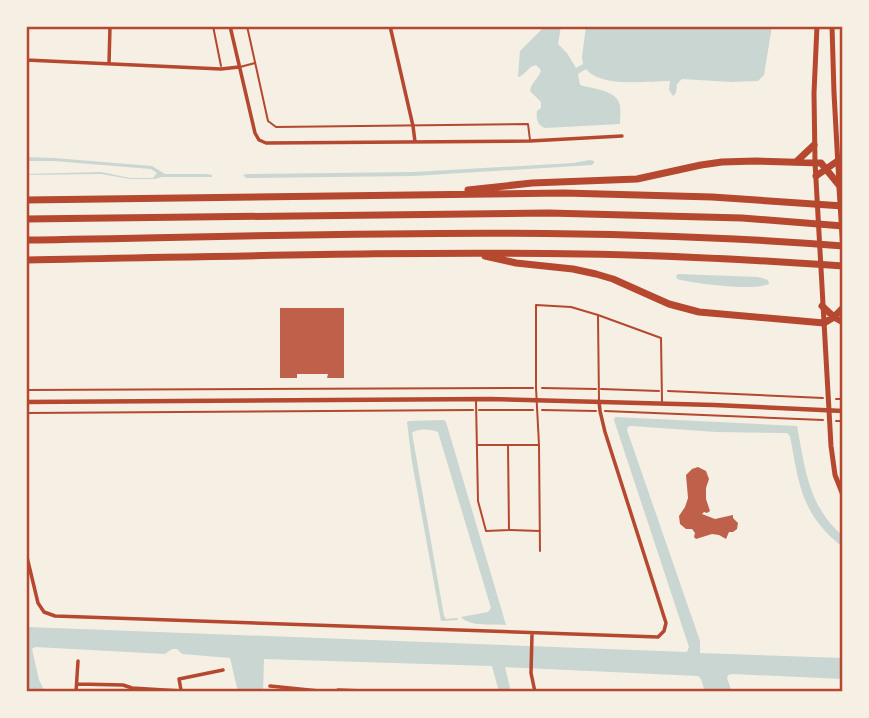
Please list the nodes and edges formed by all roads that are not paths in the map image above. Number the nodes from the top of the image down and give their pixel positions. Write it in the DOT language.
graph roads {
  1 [pos="110,26"];
  2 [pos="213,26"];
  3 [pos="230,26"];
  4 [pos="247,26"];
  5 [pos="390,26"];
  6 [pos="817,26"];
  7 [pos="832,26"];
  8 [pos="26,60"];
  9 [pos="256,63"];
  10 [pos="109,64"];
  11 [pos="239,67"];
  12 [pos="221,69"];
  13 [pos="413,126"];
  14 [pos="622,136"];
  15 [pos="530,141"];
  16 [pos="415,142"];
  17 [pos="814,142"];
  18 [pos="841,160"];
  19 [pos="796,162"];
  20 [pos="815,162"];
  21 [pos="826,168"];
  22 [pos="816,176"];
  23 [pos="839,187"];
  24 [pos="422,195"];
  25 [pos="26,200"];
  26 [pos="843,206"];
  27 [pos="26,219"];
  28 [pos="843,226"];
  29 [pos="26,240"];
  30 [pos="843,249"];
  31 [pos="471,253"];
  32 [pos="26,260"];
  33 [pos="843,266"];
  34 [pos="822,306"];
  35 [pos="843,308"];
  36 [pos="598,314"];
  37 [pos="834,317"];
  38 [pos="843,322"];
  39 [pos="824,323"];
  40 [pos="476,400"];
  41 [pos="537,401"];
  42 [pos="599,401"];
  43 [pos="26,402"];
  44 [pos="662,404"];
  45 [pos="843,411"];
  46 [pos="476,445"];
  47 [pos="508,445"];
  48 [pos="539,445"];
  49 [pos="843,495"];
  50 [pos="509,530"];
  51 [pos="541,531"];
  52 [pos="540,551"];
  53 [pos="26,553"];
  54 [pos="532,634"];
  55 [pos="78,661"];
  56 [pos="223,670"];
  57 [pos="77,684"];
  58 [pos="270,686"];
  59 [pos="181,691"];
  60 [pos="76,692"];
  61 [pos="329,692"];
  62 [pos="335,692"];
  63 [pos="388,692"];
  64 [pos="535,692"];
  65 [pos="767,692"];
  66 [pos="787,692"];
  1 -- 10 [label="street"];
  2 -- 12 [label="lane"];
  3 -- 11 [label="street"];
  4 -- 9 [label="lane"];
  5 -- 13 [label="street"];
  6 -- 17 [label="main road"];
  7 -- 18 [label="main road"];
  8 -- 10 [label="street"];
  9 -- 11 [label="lane"];
  9 -- 13 [label="lane"];
  10 -- 12 [label="street"];
  11 -- 12 [label="street"];
  11 -- 16 [label="street"];
  13 -- 15 [label="lane"];
  13 -- 16 [label="street"];
  14 -- 15 [label="street"];
  15 -- 16 [label="street"];
  17 -- 19 [label="highway"];
  17 -- 20 [label="main road"];
  18 -- 21 [label="highway"];
  18 -- 23 [label="main road"];
  19 -- 20 [label="highway"];
  19 -- 24 [label="highway"];
  20 -- 21 [label="highway"];
  20 -- 22 [label="main road"];
  21 -- 22 [label="highway"];
  21 -- 23 [label="highway"];
  22 -- 34 [label="main road"];
  23 -- 30 [label="main road"];
  24 -- 25 [label="highway"];
  24 -- 26 [label="highway"];
  27 -- 28 [label="highway"];
  29 -- 30 [label="highway"];
  31 -- 32 [label="highway"];
  31 -- 33 [label="highway"];
  31 -- 39 [label="highway"];
  34 -- 37 [label="highway"];
  34 -- 39 [label="main road"];
  35 -- 37 [label="highway"];
  36 -- 41 [label="lane"];
  36 -- 42 [label="lane"];
  36 -- 44 [label="lane"];
  37 -- 38 [label="highway"];
  37 -- 39 [label="highway"];
  39 -- 49 [label="main road"];
  40 -- 41 [label="street"];
  40 -- 43 [label="street"];
  40 -- 46 [label="lane"];
  41 -- 42 [label="street"];
  41 -- 48 [label="lane"];
  42 -- 44 [label="street"];
  42 -- 54 [label="street"];
  44 -- 45 [label="street"];
  46 -- 47 [label="lane"];
  46 -- 50 [label="lane"];
  47 -- 48 [label="lane"];
  47 -- 50 [label="lane"];
  48 -- 51 [label="lane"];
  50 -- 51 [label="lane"];
  51 -- 52 [label="lane"];
  53 -- 54 [label="street"];
  54 -- 64 [label="street"];
  55 -- 57 [label="street"];
  56 -- 59 [label="street"];
  57 -- 59 [label="street"];
  57 -- 60 [label="street"];
  58 -- 61 [label="street"];
  62 -- 63 [label="street"];
  65 -- 66 [label="street"];
}
